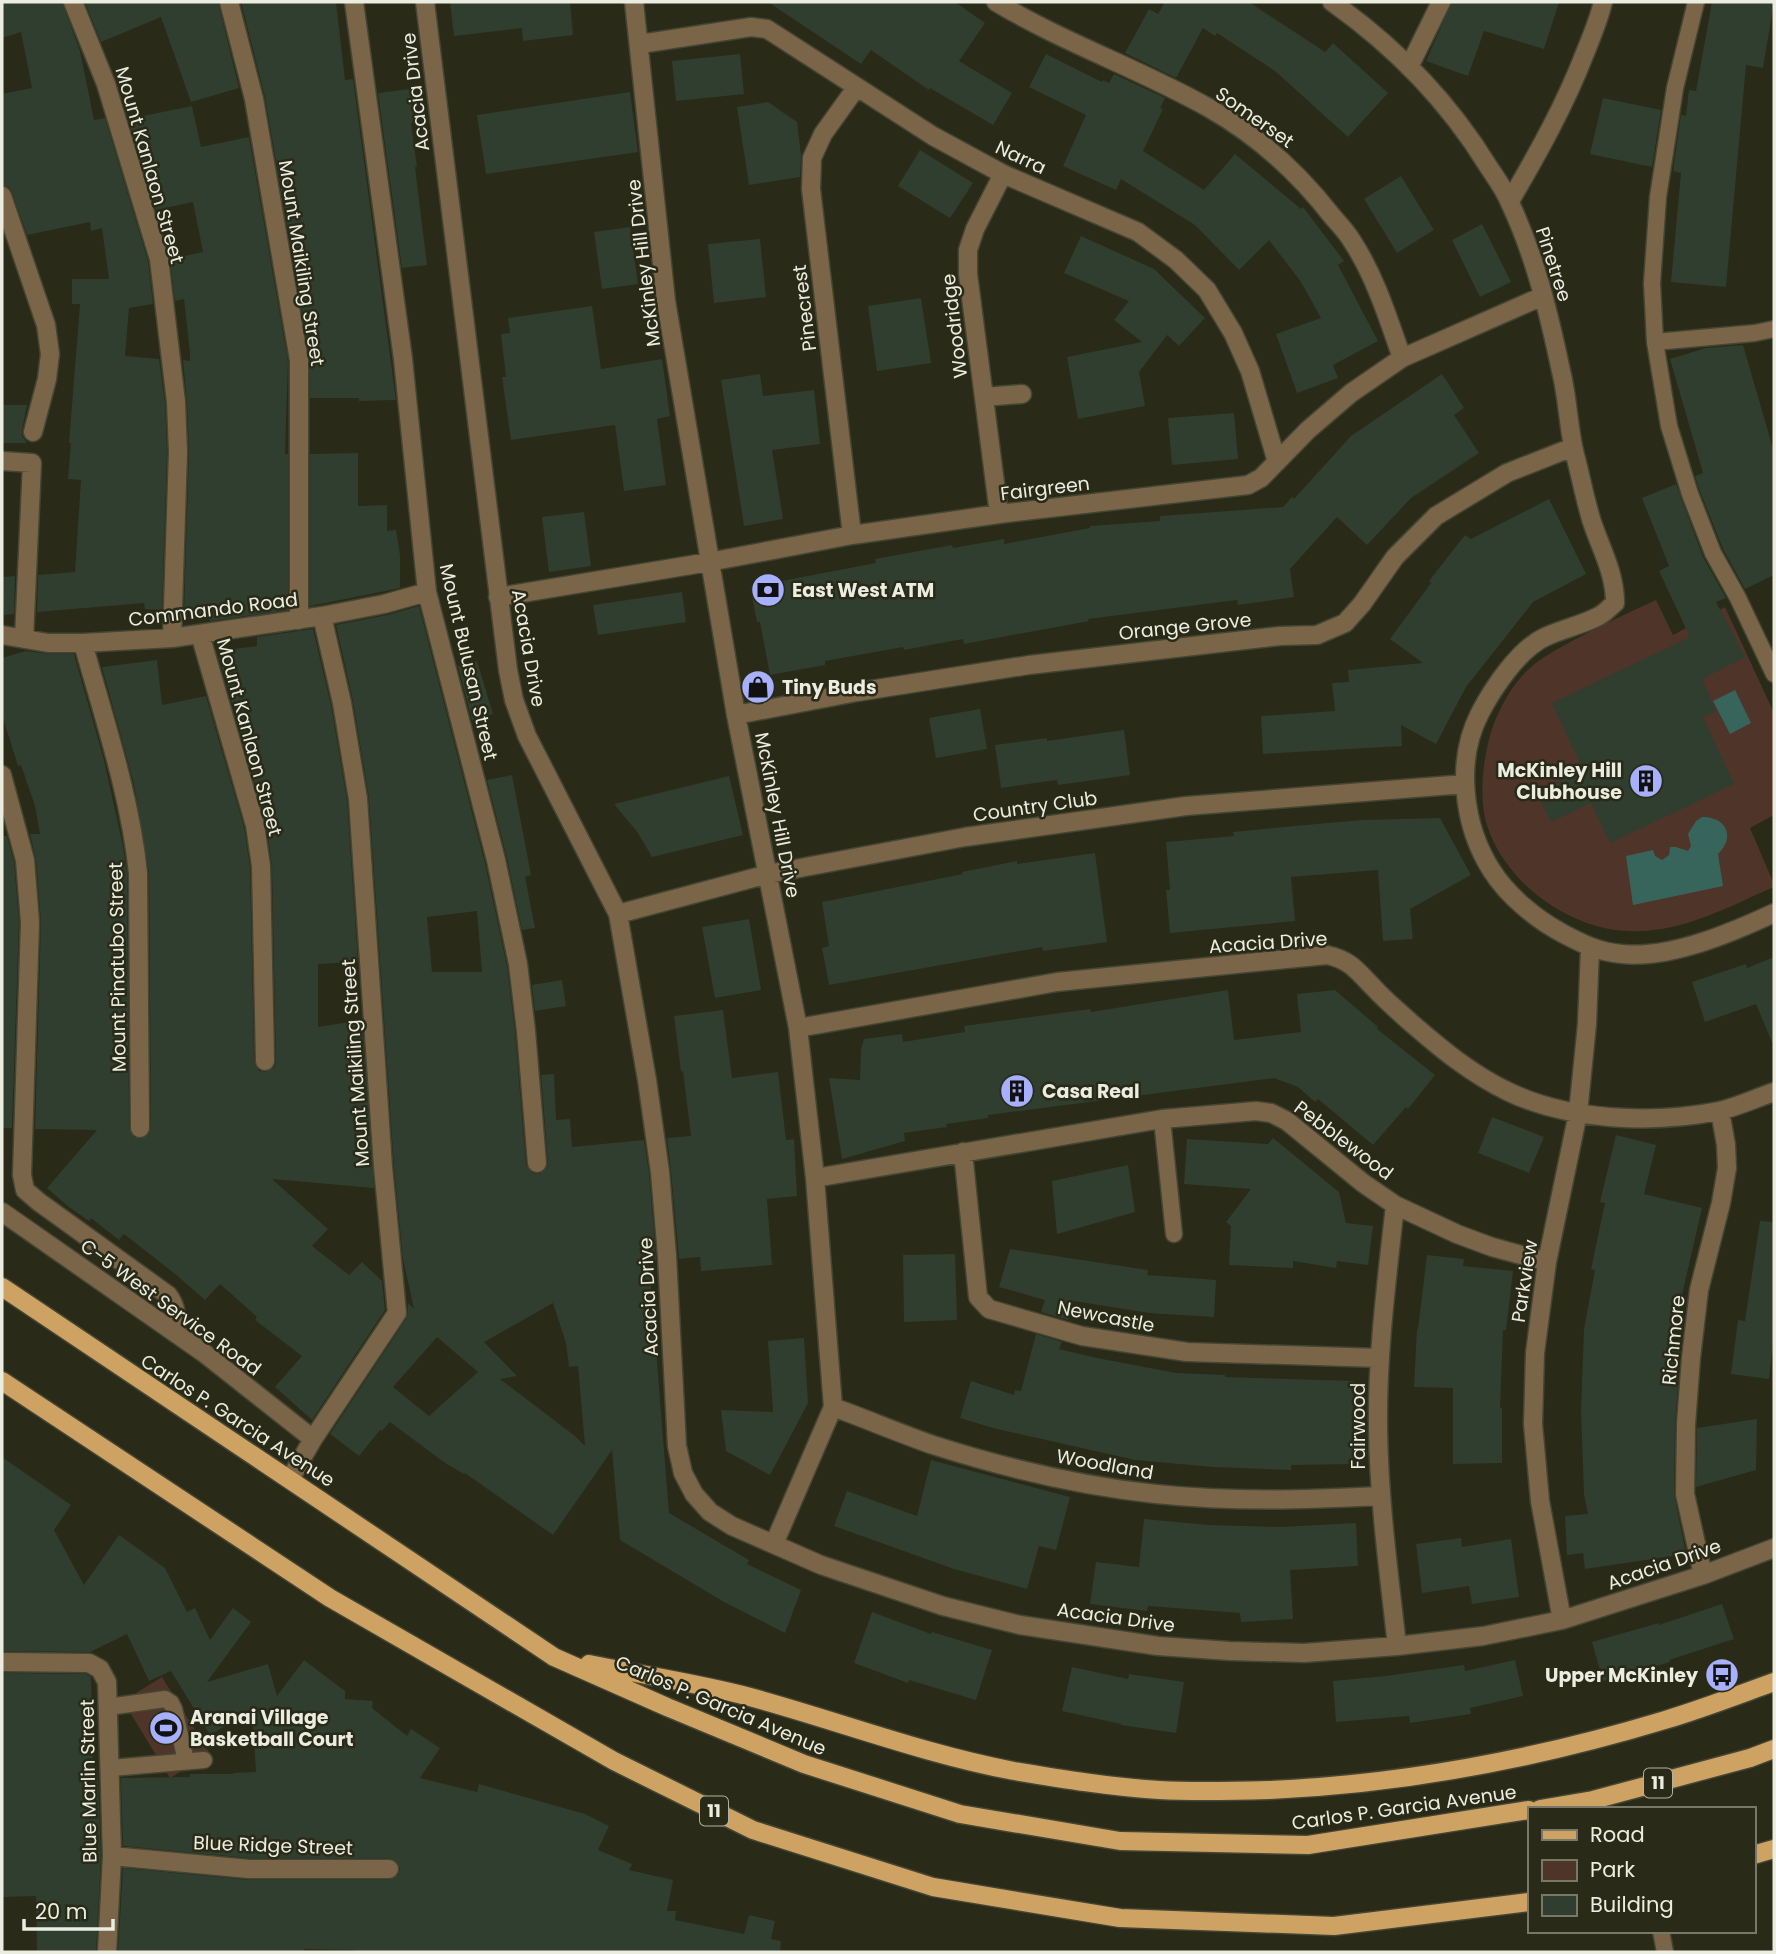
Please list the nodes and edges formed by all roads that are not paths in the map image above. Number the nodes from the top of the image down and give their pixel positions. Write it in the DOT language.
graph roads {
  1 [pos="74,2"];
  2 [pos="229,2"];
  3 [pos="354,2"];
  4 [pos="425,2"];
  5 [pos="634,2"];
  6 [pos="996,2"];
  7 [pos="1332,2"];
  8 [pos="1441,2"];
  9 [pos="1603,2"];
  10 [pos="1696,2"];
  11 [pos="640,44"];
  12 [pos="1409,66"];
  13 [pos="856,88"];
  14 [pos="1003,174"];
  15 [pos="2,196"];
  16 [pos="1510,201"];
  17 [pos="1543,296"];
  18 [pos="1774,329"];
  19 [pos="1655,342"];
  20 [pos="1402,358"];
  21 [pos="1022,394"];
  22 [pos="984,397"];
  23 [pos="33,432"];
  24 [pos="1573,447"];
  25 [pos="2,461"];
  26 [pos="1277,462"];
  27 [pos="999,514"];
  28 [pos="852,535"];
  29 [pos="709,562"];
  30 [pos="427,592"];
  31 [pos="498,597"];
  32 [pos="322,616"];
  33 [pos="299,620"];
  34 [pos="200,634"];
  35 [pos="2,635"];
  36 [pos="172,638"];
  37 [pos="24,639"];
  38 [pos="83,643"];
  39 [pos="1774,674"];
  40 [pos="736,715"];
  41 [pos="2,775"];
  42 [pos="1465,784"];
  43 [pos="768,874"];
  44 [pos="1774,913"];
  45 [pos="618,914"];
  46 [pos="1590,948"];
  47 [pos="798,1028"];
  48 [pos="265,1062"];
  49 [pos="1774,1092"];
  50 [pos="1720,1111"];
  51 [pos="1578,1113"];
  52 [pos="1162,1119"];
  53 [pos="140,1128"];
  54 [pos="963,1152"];
  55 [pos="537,1163"];
  56 [pos="815,1178"];
  57 [pos="1395,1205"];
  58 [pos="2,1212"];
  59 [pos="1174,1234"];
  60 [pos="1547,1262"];
  61 [pos="2,1287"];
  62 [pos="175,1333"];
  63 [pos="1379,1358"];
  64 [pos="2,1381"];
  65 [pos="833,1407"];
  66 [pos="313,1439"];
  67 [pos="290,1479"];
  68 [pos="1380,1496"];
  69 [pos="774,1544"];
  70 [pos="1774,1548"];
  71 [pos="1703,1575"];
  72 [pos="1562,1620"];
  73 [pos="1397,1646"];
  74 [pos="554,1657"];
  75 [pos="2,1662"];
  76 [pos="1774,1682"];
  77 [pos="108,1707"];
  78 [pos="1774,1749"];
  79 [pos="204,1760"];
  80 [pos="186,1761"];
  81 [pos="111,1768"];
  82 [pos="1552,1807"];
  83 [pos="1528,1810"];
  84 [pos="1774,1849"];
  85 [pos="1755,1854"];
  86 [pos="113,1856"];
  87 [pos="389,1870"];
  88 [pos="1528,1902"];
  89 [pos="1661,1933"];
  90 [pos="107,1952"];
  91 [pos="1665,1952"];
  1 -- 36 [label="street, Mount Kanlaon Street"];
  2 -- 33 [label="street, Mount Maikiling Street"];
  3 -- 30 [label="street, Mount Bulusan Street"];
  4 -- 31 [label="street, Acacia Drive"];
  5 -- 11 [label="street, McKinley Hill Drive"];
  6 -- 20 [label="street, Somerset"];
  7 -- 12 [label="street, Pinetree"];
  8 -- 12 [label="street"];
  9 -- 16 [label="street"];
  10 -- 19 [label="lane"];
  11 -- 13 [label="street, Narra"];
  11 -- 29 [label="street, McKinley Hill Drive"];
  12 -- 16 [label="street, Pinetree"];
  13 -- 14 [label="street, Narra"];
  13 -- 28 [label="street, Pinecrest"];
  14 -- 22 [label="street, Woodridge"];
  14 -- 26 [label="street, Narra"];
  15 -- 23 [label="street"];
  16 -- 17 [label="street, Pinetree"];
  17 -- 20 [label="street, Fairgreen"];
  17 -- 24 [label="street, Pinetree"];
  18 -- 19 [label="lane"];
  19 -- 39 [label="lane"];
  20 -- 26 [label="street, Fairgreen"];
  21 -- 22 [label="street, Woodridge"];
  22 -- 27 [label="street, Woodridge"];
  24 -- 40 [label="street, Orange Grove"];
  24 -- 42 [label="street, Pinetree"];
  25 -- 37 [label="street"];
  26 -- 27 [label="street, Fairgreen"];
  27 -- 28 [label="street, Fairgreen"];
  28 -- 29 [label="street, Fairgreen"];
  29 -- 31 [label="street, Fairgreen"];
  29 -- 40 [label="street, McKinley Hill Drive"];
  30 -- 32 [label="street, Commando Road"];
  30 -- 55 [label="street, Mount Bulusan Street"];
  31 -- 45 [label="street, Acacia Drive"];
  32 -- 33 [label="street, Commando Road"];
  32 -- 66 [label="street, Mount Maikiling Street"];
  33 -- 34 [label="street, Commando Road"];
  34 -- 36 [label="street, Commando Road"];
  34 -- 48 [label="street, Mount Kanlaon Street"];
  35 -- 37 [label="street, Commando Road"];
  36 -- 38 [label="street, Commando Road"];
  37 -- 38 [label="street, Commando Road"];
  38 -- 53 [label="street, Mount Pinatubo Street"];
  40 -- 43 [label="street, McKinley Hill Drive"];
  41 -- 62 [label="street"];
  42 -- 43 [label="street, Country Club"];
  42 -- 46 [label="street"];
  43 -- 45 [label="street, Country Club"];
  43 -- 47 [label="street, McKinley Hill Drive"];
  44 -- 46 [label="street"];
  45 -- 69 [label="street, Acacia Drive"];
  46 -- 51 [label="street, Parkview"];
  47 -- 51 [label="street, Acacia Drive"];
  47 -- 56 [label="street, McKinley Hill Drive"];
  49 -- 50 [label="street, Acacia Drive"];
  50 -- 51 [label="street, Acacia Drive"];
  50 -- 71 [label="street, Richmore"];
  51 -- 60 [label="street, Parkview"];
  52 -- 54 [label="street, Pebblewood"];
  52 -- 57 [label="street, Pebblewood"];
  52 -- 59 [label="lane"];
  54 -- 56 [label="street, Pebblewood"];
  54 -- 63 [label="street, Newcastle"];
  56 -- 65 [label="street, McKinley Hill Drive"];
  57 -- 60 [label="street, Pebblewood"];
  57 -- 63 [label="street, Fairwood"];
  58 -- 62 [label="street, C-5 West Service Road"];
  60 -- 72 [label="street, Parkview"];
  61 -- 67 [label="main road, Carlos P. Garcia Avenue"];
  62 -- 66 [label="street, C-5 West Service Road"];
  63 -- 68 [label="street, Fairwood"];
  64 -- 88 [label="main road, 11"];
  65 -- 68 [label="street, Woodland"];
  65 -- 69 [label="street, McKinley Hill Drive"];
  66 -- 67 [label="street, Mount Maikiling Street"];
  67 -- 74 [label="main road, Carlos P. Garcia Avenue"];
  68 -- 73 [label="street, Fairwood"];
  69 -- 73 [label="street, Acacia Drive"];
  70 -- 71 [label="street, Acacia Drive"];
  71 -- 72 [label="street, Acacia Drive"];
  72 -- 73 [label="street, Acacia Drive"];
  74 -- 76 [label="main road"];
  74 -- 83 [label="main road, Carlos P. Garcia Avenue"];
  75 -- 77 [label="street, Blue Marlin Street"];
  77 -- 80 [label="lane"];
  77 -- 81 [label="street, Blue Marlin Street"];
  78 -- 82 [label="main road, Carlos P. Garcia Avenue / 11"];
  79 -- 80 [label="lane"];
  80 -- 81 [label="lane"];
  81 -- 86 [label="street, Blue Marlin Street"];
  84 -- 85 [label="main road"];
  86 -- 87 [label="street, Blue Ridge Street"];
  86 -- 90 [label="street, Blue Marlin Street"];
  89 -- 91 [label="lane"];
}
